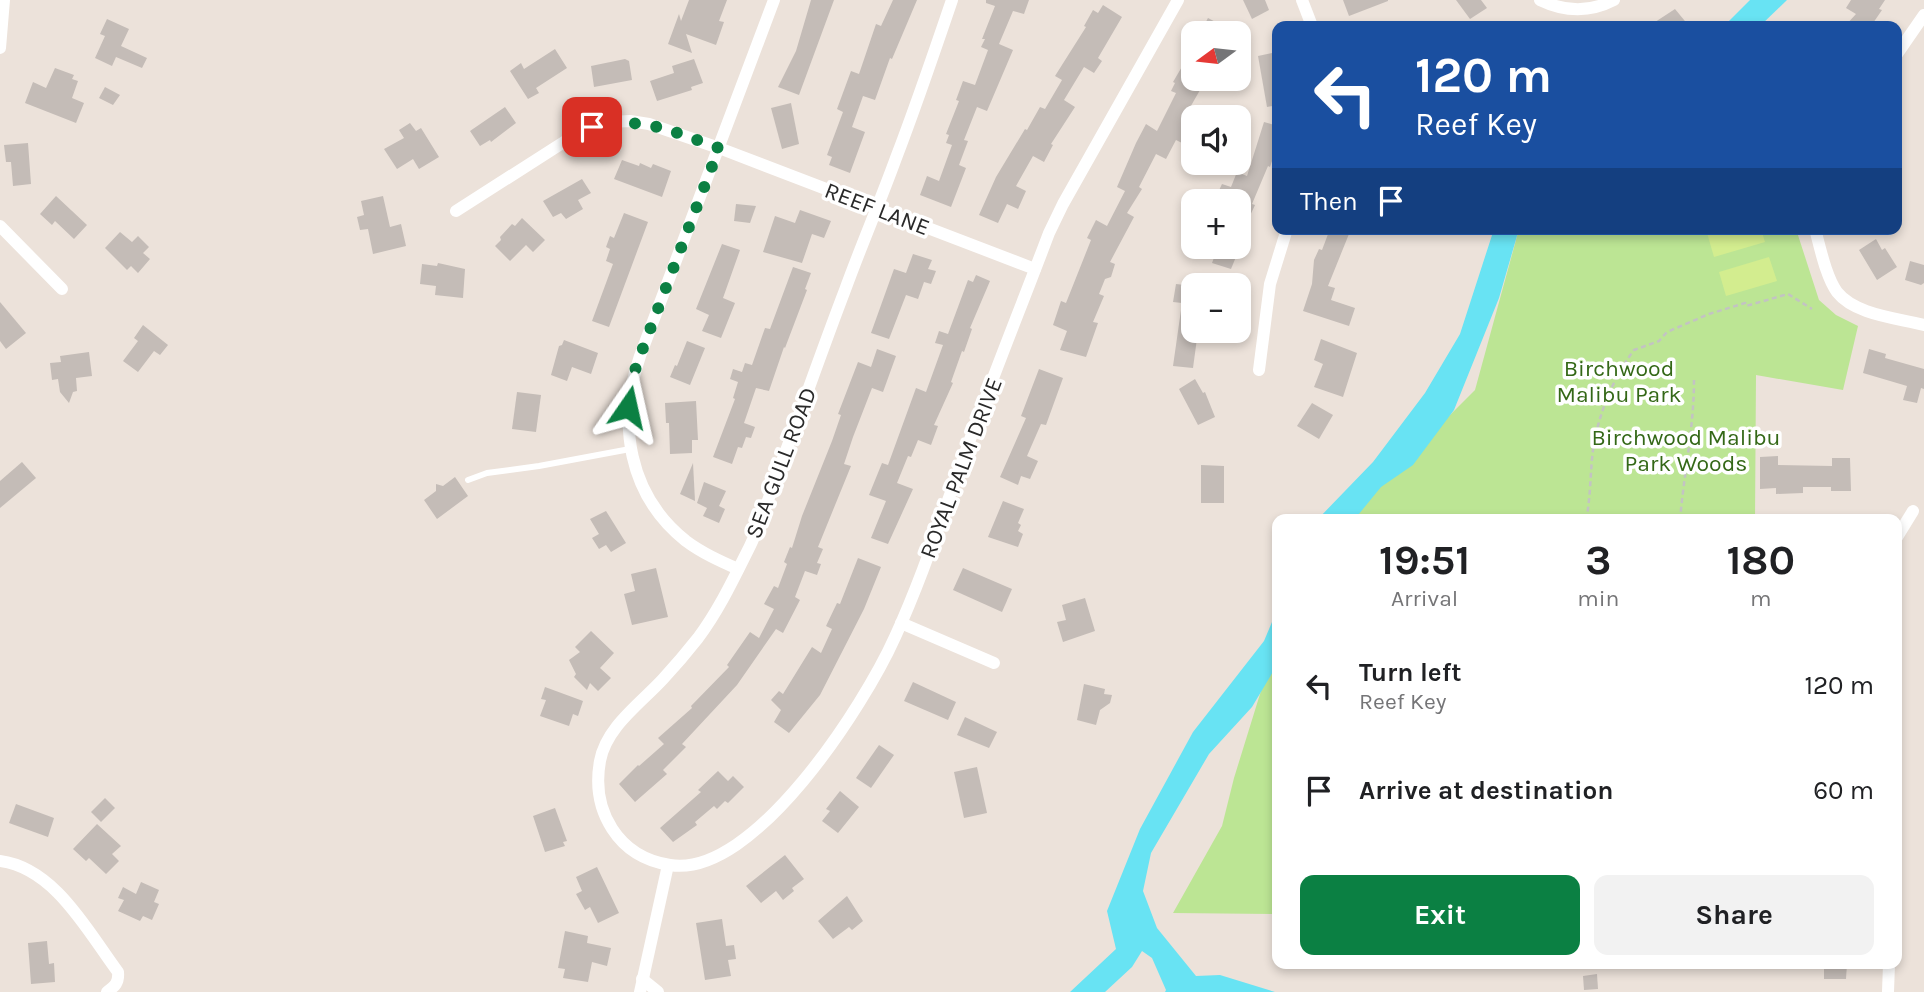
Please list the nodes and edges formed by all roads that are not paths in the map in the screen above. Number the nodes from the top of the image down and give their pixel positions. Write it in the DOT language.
graph roads {
  1 [pos="4,0"];
  2 [pos="774,0"];
  3 [pos="952,0"];
  4 [pos="1178,0"];
  5 [pos="1302,0"];
  6 [pos="1540,0"];
  7 [pos="1614,0"];
  8 [pos="1924,15"];
  9 [pos="1310,21"];
  10 [pos="1902,47"];
  11 [pos="0,48"];
  12 [pos="719,148"];
  13 [pos="877,210"];
  14 [pos="456,211"];
  15 [pos="0,226"];
  16 [pos="1285,235"];
  17 [pos="1817,235"];
  18 [pos="1035,269"];
  19 [pos="62,289"];
  20 [pos="1924,325"];
  21 [pos="1259,370"];
  22 [pos="630,449"];
  23 [pos="468,480"];
  24 [pos="1913,511"];
  25 [pos="1902,528"];
  26 [pos="738,569"];
  27 [pos="901,623"];
  28 [pos="995,663"];
  29 [pos="0,861"];
  30 [pos="668,865"];
  31 [pos="1889,969"];
  32 [pos="641,986"];
  33 [pos="107,992"];
  34 [pos="658,992"];
  35 [pos="1888,992"];
  1 -- 11 [label="street"];
  2 -- 12 [label="street"];
  3 -- 13 [label="street, SEA GULL ROAD"];
  4 -- 18 [label="street, ROYAL PALM DRIVE"];
  5 -- 9 [label="street"];
  6 -- 7 [label="street"];
  8 -- 10 [label="street"];
  12 -- 13 [label="street, REEF LANE"];
  12 -- 14 [label="street, REEF LANE"];
  12 -- 22 [label="street"];
  13 -- 18 [label="street, REEF LANE"];
  13 -- 26 [label="street, SEA GULL ROAD"];
  15 -- 19 [label="street"];
  16 -- 21 [label="street"];
  17 -- 20 [label="street"];
  18 -- 27 [label="street, ROYAL PALM DRIVE"];
  22 -- 23 [label="lane"];
  22 -- 26 [label="street"];
  24 -- 25 [label="street"];
  26 -- 30 [label="street, SEA GULL ROAD"];
  27 -- 28 [label="street"];
  27 -- 30 [label="street, ROYAL PALM DRIVE"];
  29 -- 33 [label="street"];
  30 -- 32 [label="street"];
  31 -- 35 [label="street"];
  32 -- 34 [label="street"];
}
